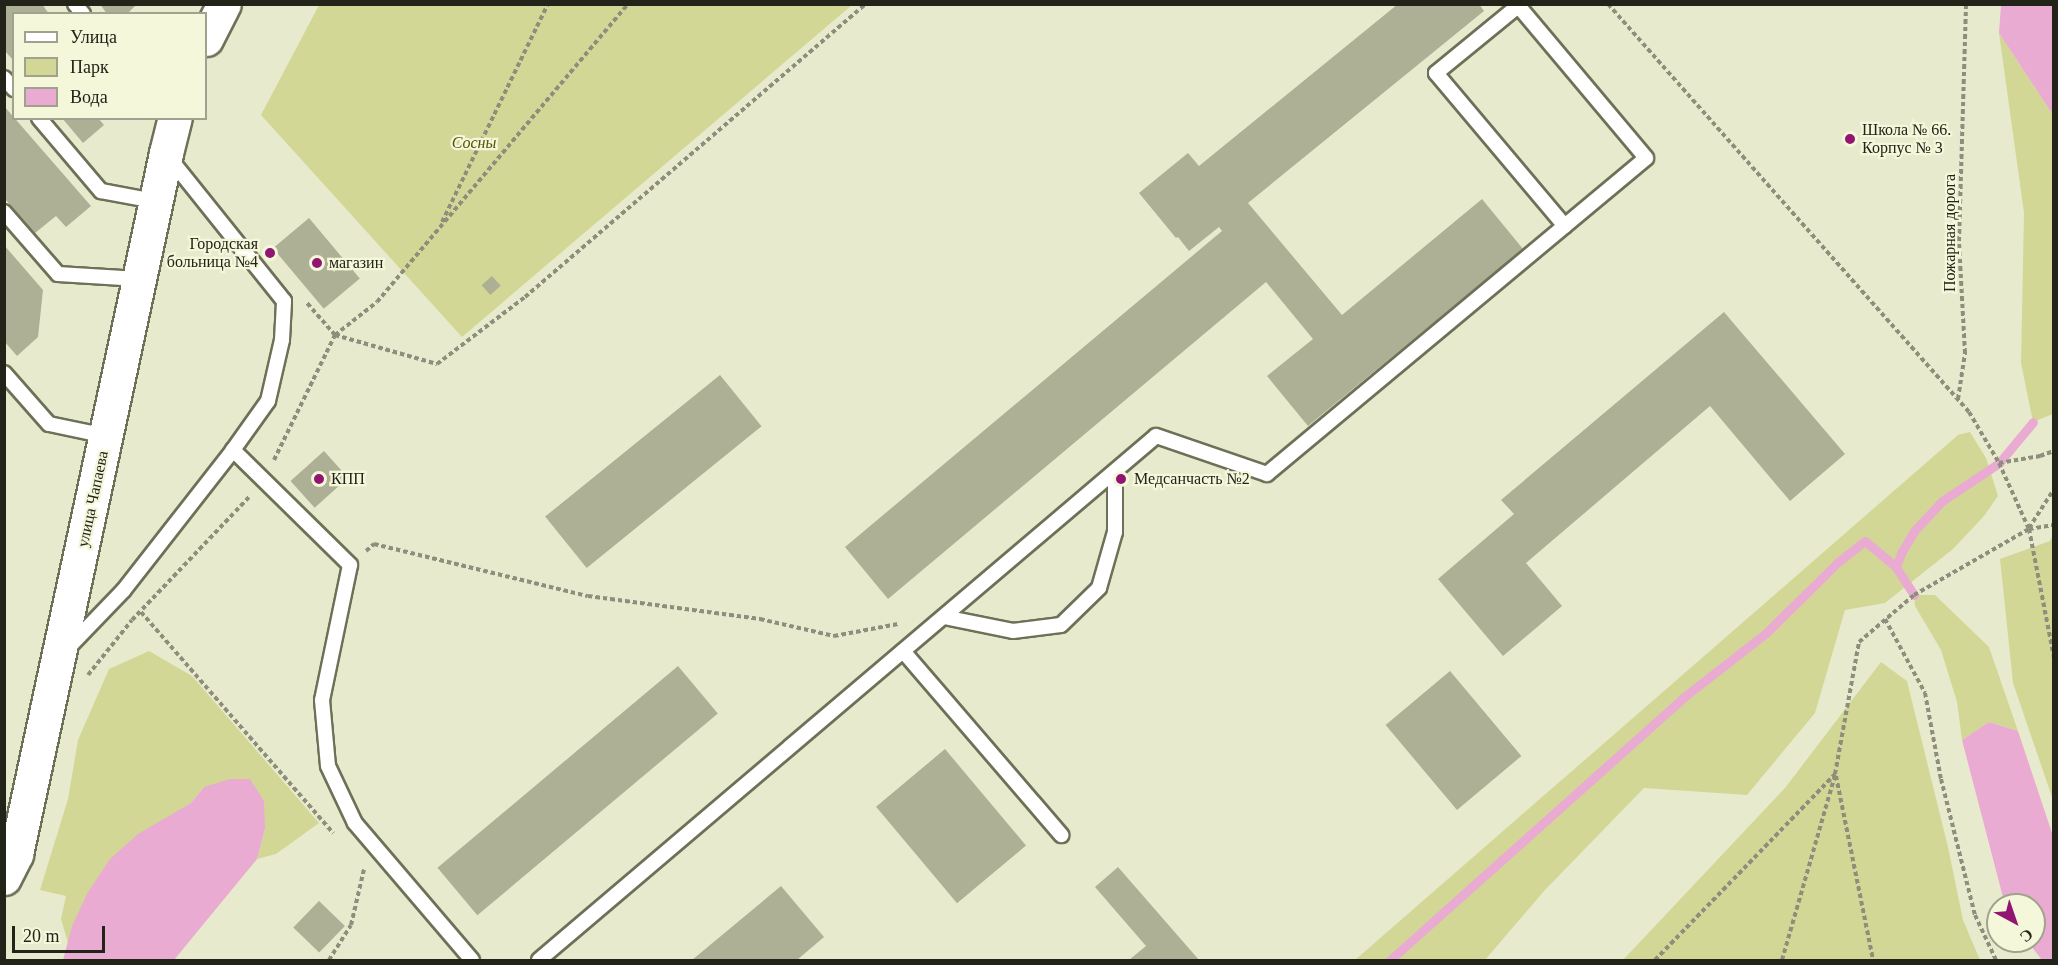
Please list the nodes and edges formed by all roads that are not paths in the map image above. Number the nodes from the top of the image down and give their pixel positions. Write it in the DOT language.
graph roads {
  1 [pos="1518,5"];
  2 [pos="41,120"];
  3 [pos="174,120"];
  4 [pos="166,153"];
  5 [pos="156,201"];
  6 [pos="4,212"];
  7 [pos="1565,226"];
  8 [pos="139,279"];
  9 [pos="4,373"];
  10 [pos="106,436"];
  11 [pos="233,450"];
  12 [pos="1114,472"];
  13 [pos="944,616"];
  14 [pos="903,651"];
  15 [pos="59,658"];
  16 [pos="1061,835"];
  17 [pos="4,878"];
  18 [pos="472,960"];
  19 [pos="539,960"];
  1 -- 7 [label="lane"];
  1 -- 7 [label="lane"];
  2 -- 5 [label="lane"];
  3 -- 4 [label="street, улица Чапаева"];
  4 -- 5 [label="street, улица Чапаева"];
  4 -- 11 [label="lane"];
  5 -- 8 [label="street, улица Чапаева"];
  6 -- 8 [label="lane"];
  7 -- 12 [label="lane"];
  8 -- 10 [label="street, улица Чапаева"];
  9 -- 10 [label="lane"];
  10 -- 15 [label="street, улица Чапаева"];
  11 -- 15 [label="lane"];
  11 -- 18 [label="lane"];
  12 -- 13 [label="lane"];
  12 -- 13 [label="lane"];
  13 -- 14 [label="lane"];
  14 -- 16 [label="lane"];
  14 -- 19 [label="lane"];
  15 -- 17 [label="street, улица Чапаева"];
}
